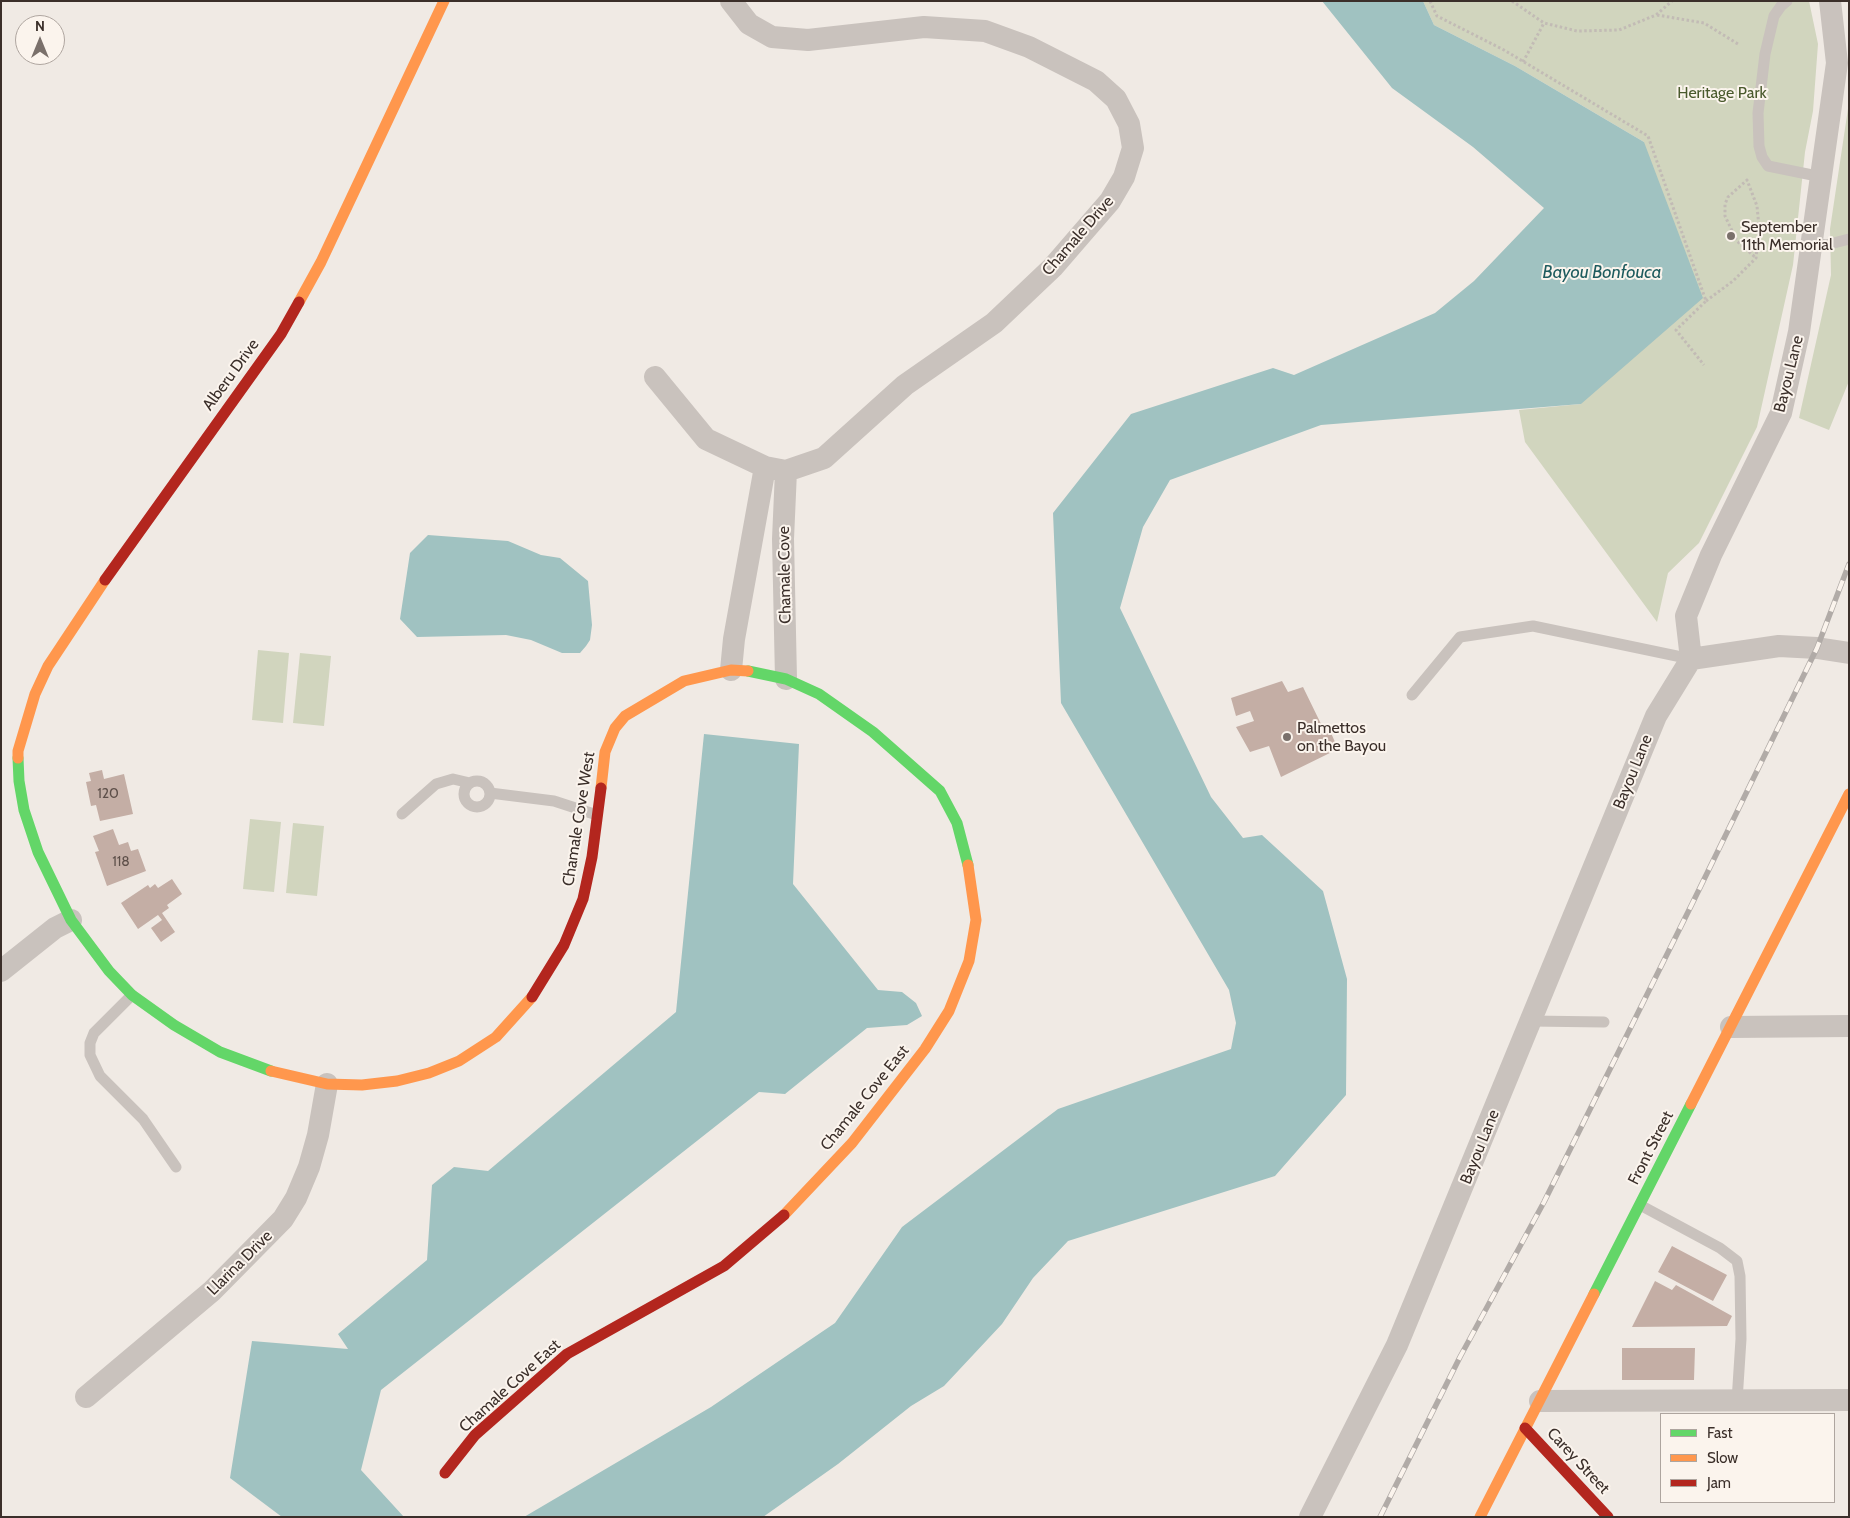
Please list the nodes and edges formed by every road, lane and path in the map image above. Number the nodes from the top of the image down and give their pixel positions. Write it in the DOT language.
graph roads {
  1 [pos="444,1"];
  2 [pos="731,1"];
  3 [pos="1430,1"];
  4 [pos="1512,1"];
  5 [pos="1672,1"];
  6 [pos="1787,1"];
  7 [pos="1830,1"];
  8 [pos="1656,15"];
  9 [pos="1544,22"];
  10 [pos="1738,44"];
  11 [pos="1523,62"];
  12 [pos="1843,62"];
  13 [pos="1822,177"];
  14 [pos="1849,239"];
  15 [pos="1813,243"];
  16 [pos="1756,258"];
  17 [pos="1706,301"];
  18 [pos="1704,365"];
  19 [pos="655,377"];
  20 [pos="776,469"];
  21 [pos="1849,653"];
  22 [pos="1691,659"];
  23 [pos="731,670"];
  24 [pos="758,672"];
  25 [pos="786,680"];
  26 [pos="1412,695"];
  27 [pos="10,749"];
  28 [pos="470,783"];
  29 [pos="490,793"];
  30 [pos="1849,794"];
  31 [pos="402,814"];
  32 [pos="597,814"];
  33 [pos="71,920"];
  34 [pos="1,972"];
  35 [pos="132,995"];
  36 [pos="1531,1021"];
  37 [pos="1604,1022"];
  38 [pos="1731,1026"];
  39 [pos="1849,1026"];
  40 [pos="327,1084"];
  41 [pos="176,1167"];
  42 [pos="1640,1205"];
  43 [pos="86,1397"];
  44 [pos="1849,1400"];
  45 [pos="1540,1401"];
  46 [pos="1737,1401"];
  47 [pos="1525,1428"];
  48 [pos="446,1473"];
  49 [pos="1310,1517"];
  50 [pos="1480,1517"];
  51 [pos="1608,1517"];
  1 -- 27 [label="street, Alberu Drive"];
  2 -- 20 [label="street, Chamale Drive"];
  3 -- 11 [label="path"];
  4 -- 9 [label="path"];
  5 -- 8 [label="path"];
  6 -- 13 [label="lane"];
  7 -- 12 [label="street, Bayou Lane"];
  8 -- 9 [label="path"];
  8 -- 10 [label="path"];
  9 -- 11 [label="path"];
  11 -- 17 [label="path"];
  12 -- 13 [label="street, Bayou Lane"];
  13 -- 15 [label="street, Bayou Lane"];
  14 -- 15 [label="lane"];
  15 -- 22 [label="street, Bayou Lane"];
  16 -- 16 [label="path"];
  16 -- 17 [label="path"];
  17 -- 18 [label="path"];
  19 -- 20 [label="street"];
  20 -- 23 [label="street, Chamale Cove"];
  20 -- 25 [label="street, Chamale Cove"];
  21 -- 22 [label="street"];
  22 -- 26 [label="lane"];
  22 -- 36 [label="street, Bayou Lane"];
  23 -- 24 [label="street, Chamale Cove West"];
  23 -- 32 [label="street, Chamale Cove West"];
  24 -- 25 [label="street, Chamale Cove East"];
  25 -- 48 [label="street, Chamale Cove East"];
  27 -- 33 [label="street, Chamale Cove West"];
  28 -- 29 [label="lane"];
  28 -- 29 [label="lane"];
  28 -- 31 [label="lane"];
  29 -- 32 [label="lane"];
  30 -- 38 [label="street, Front Street"];
  32 -- 40 [label="street, Chamale Cove West"];
  33 -- 34 [label="street"];
  33 -- 35 [label="street, Chamale Cove West"];
  35 -- 40 [label="street, Chamale Cove West"];
  35 -- 41 [label="lane"];
  36 -- 37 [label="lane"];
  36 -- 49 [label="street, Bayou Lane"];
  38 -- 39 [label="street"];
  38 -- 42 [label="street, Front Street"];
  40 -- 43 [label="street, Llarina Drive"];
  42 -- 45 [label="street, Front Street"];
  42 -- 46 [label="lane"];
  44 -- 46 [label="street"];
  45 -- 46 [label="street"];
  45 -- 47 [label="street, Front Street"];
  47 -- 50 [label="street, Front Street"];
  47 -- 51 [label="street, Carey Street"];
}
